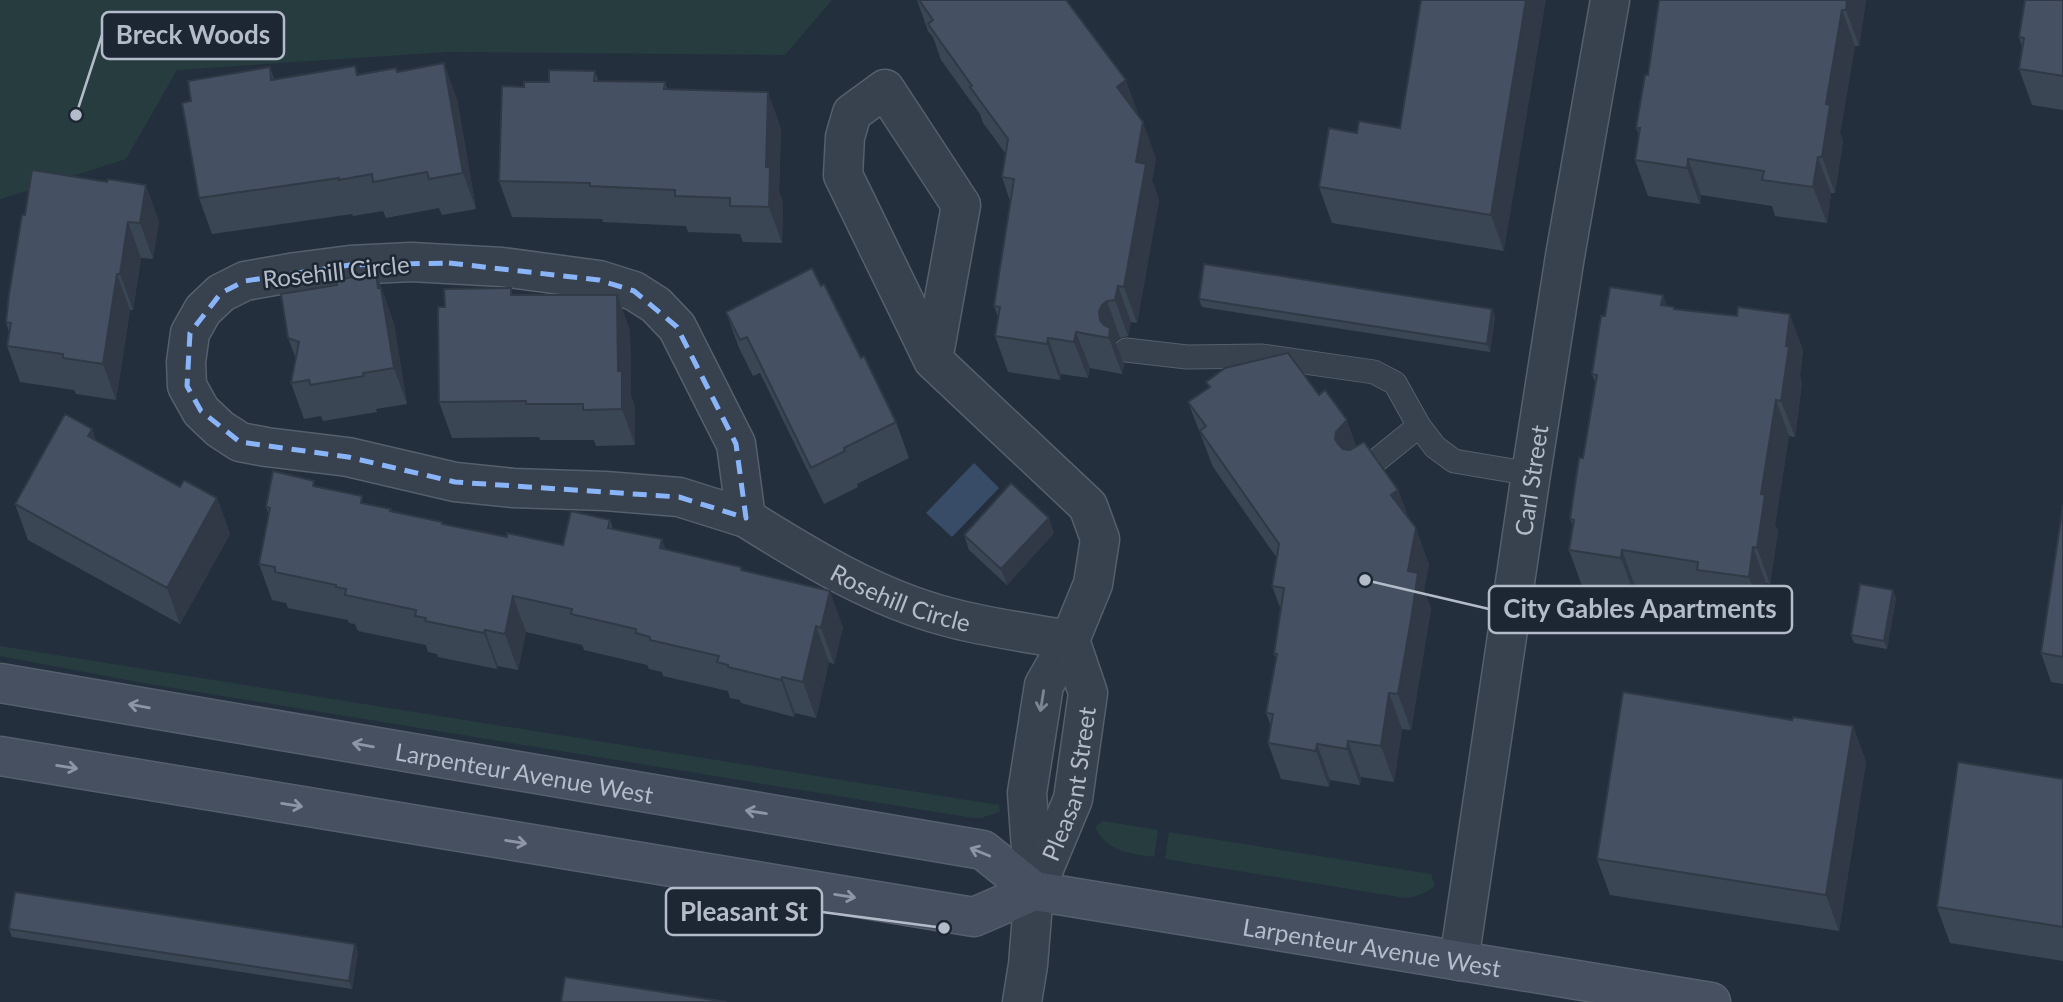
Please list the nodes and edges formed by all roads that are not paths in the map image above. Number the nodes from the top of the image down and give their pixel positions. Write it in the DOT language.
graph roads {
  1 [pos="1610,0"];
  2 [pos="1126,350"];
  3 [pos="933,360"];
  4 [pos="1419,426"];
  5 [pos="1362,472"];
  6 [pos="1531,474"];
  7 [pos="746,518"];
  8 [pos="1070,640"];
  9 [pos="0,683"];
  10 [pos="0,756"];
  11 [pos="1034,891"];
  12 [pos="1460,961"];
  13 [pos="1022,1002"];
  14 [pos="1710,1002"];
  1 -- 6 [label="street, Carl Street"];
  2 -- 4 [label="lane"];
  3 -- 3 [label="street"];
  3 -- 8 [label="street, Pleasant Street"];
  4 -- 5 [label="lane"];
  4 -- 6 [label="lane"];
  6 -- 12 [label="street, Carl Street"];
  7 -- 7 [label="street, Rosehill Circle"];
  7 -- 8 [label="street, Rosehill Circle"];
  8 -- 11 [label="street, Pleasant Street"];
  11 -- 9 [label="main road, Larpenteur Avenue West, one-way"];
  10 -- 11 [label="main road, one-way"];
  11 -- 12 [label="main road, Larpenteur Avenue West"];
  11 -- 13 [label="street, Pleasant Street"];
  12 -- 14 [label="main road, Larpenteur Avenue West"];
}
